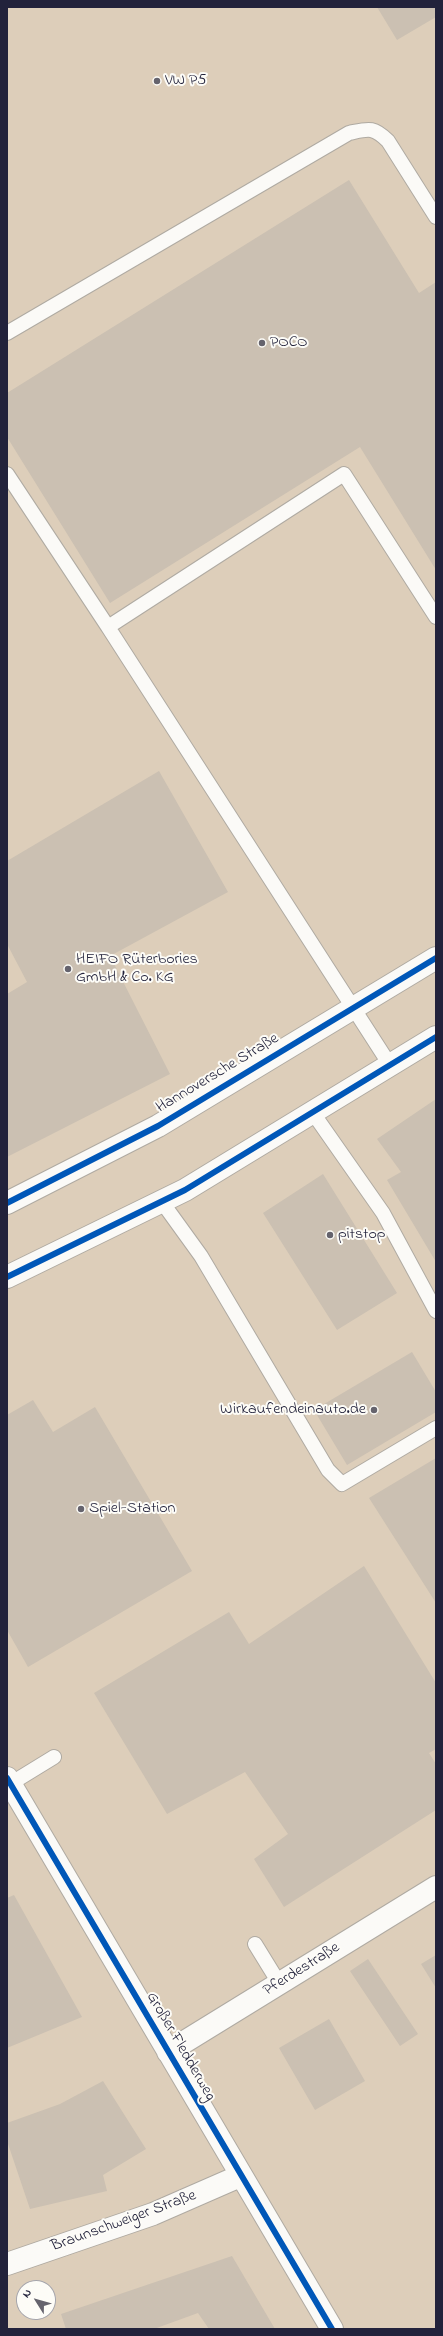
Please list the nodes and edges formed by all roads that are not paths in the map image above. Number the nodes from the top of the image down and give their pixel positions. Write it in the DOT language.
graph roads {
  1 [pos="436,217"];
  2 [pos="7,333"];
  3 [pos="7,474"];
  4 [pos="436,616"];
  5 [pos="108,627"];
  6 [pos="436,958"];
  7 [pos="353,1008"];
  8 [pos="436,1037"];
  9 [pos="390,1065"];
  10 [pos="313,1112"];
  11 [pos="162,1202"];
  12 [pos="7,1203"];
  13 [pos="7,1277"];
  14 [pos="436,1311"];
  15 [pos="436,1428"];
  16 [pos="54,1757"];
  17 [pos="9,1781"];
  18 [pos="14,1807"];
  19 [pos="436,1887"];
  20 [pos="255,1944"];
  21 [pos="279,1983"];
  22 [pos="168,2052"];
  23 [pos="240,2176"];
  24 [pos="7,2264"];
  25 [pos="332,2329"];
  1 -- 2 [label="lane"];
  3 -- 5 [label="lane"];
  4 -- 5 [label="lane"];
  5 -- 7 [label="lane"];
  6 -- 7 [label="street, Hannoversche Straße"];
  7 -- 9 [label="lane"];
  7 -- 12 [label="street, Hannoversche Straße"];
  8 -- 9 [label="street"];
  9 -- 10 [label="street"];
  10 -- 11 [label="street"];
  10 -- 14 [label="lane"];
  11 -- 13 [label="street"];
  11 -- 15 [label="lane"];
  16 -- 17 [label="lane"];
  17 -- 18 [label="street, Großer Fledderweg"];
  18 -- 22 [label="street, Großer Fledderweg"];
  19 -- 21 [label="street, Pferdestraße"];
  20 -- 21 [label="lane"];
  21 -- 22 [label="street, Pferdestraße"];
  22 -- 23 [label="street, Großer Fledderweg"];
  23 -- 24 [label="street, Braunschweiger Straße"];
  23 -- 25 [label="street, Großer Fledderweg"];
}
